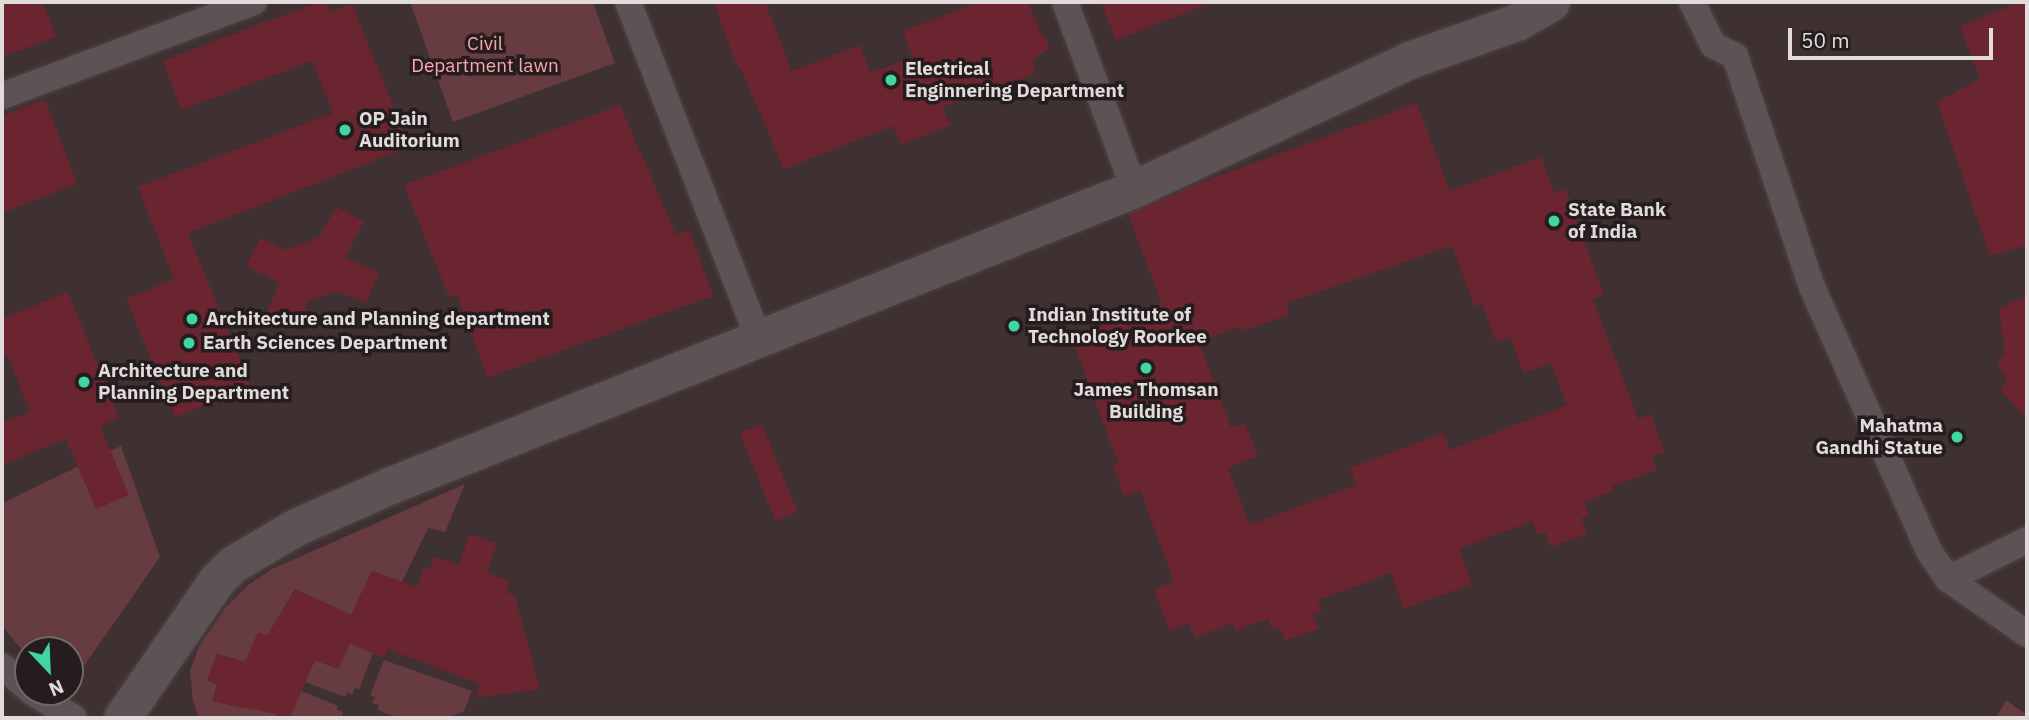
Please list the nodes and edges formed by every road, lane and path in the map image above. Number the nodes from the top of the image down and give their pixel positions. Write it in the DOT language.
graph roads {
  1 [pos="254,2"];
  2 [pos="628,2"];
  3 [pos="1065,2"];
  4 [pos="1551,2"];
  5 [pos="1692,2"];
  6 [pos="2,96"];
  7 [pos="1134,189"];
  8 [pos="759,339"];
  9 [pos="2027,540"];
  10 [pos="1948,579"];
  11 [pos="2027,634"];
  12 [pos="55,706"];
  13 [pos="74,718"];
  14 [pos="122,718"];
  1 -- 6 [label="street"];
  2 -- 8 [label="street"];
  3 -- 7 [label="street"];
  4 -- 7 [label="street"];
  5 -- 10 [label="street"];
  7 -- 8 [label="street"];
  8 -- 14 [label="street"];
  9 -- 10 [label="street"];
  10 -- 11 [label="street"];
  12 -- 13 [label="street"];
}
